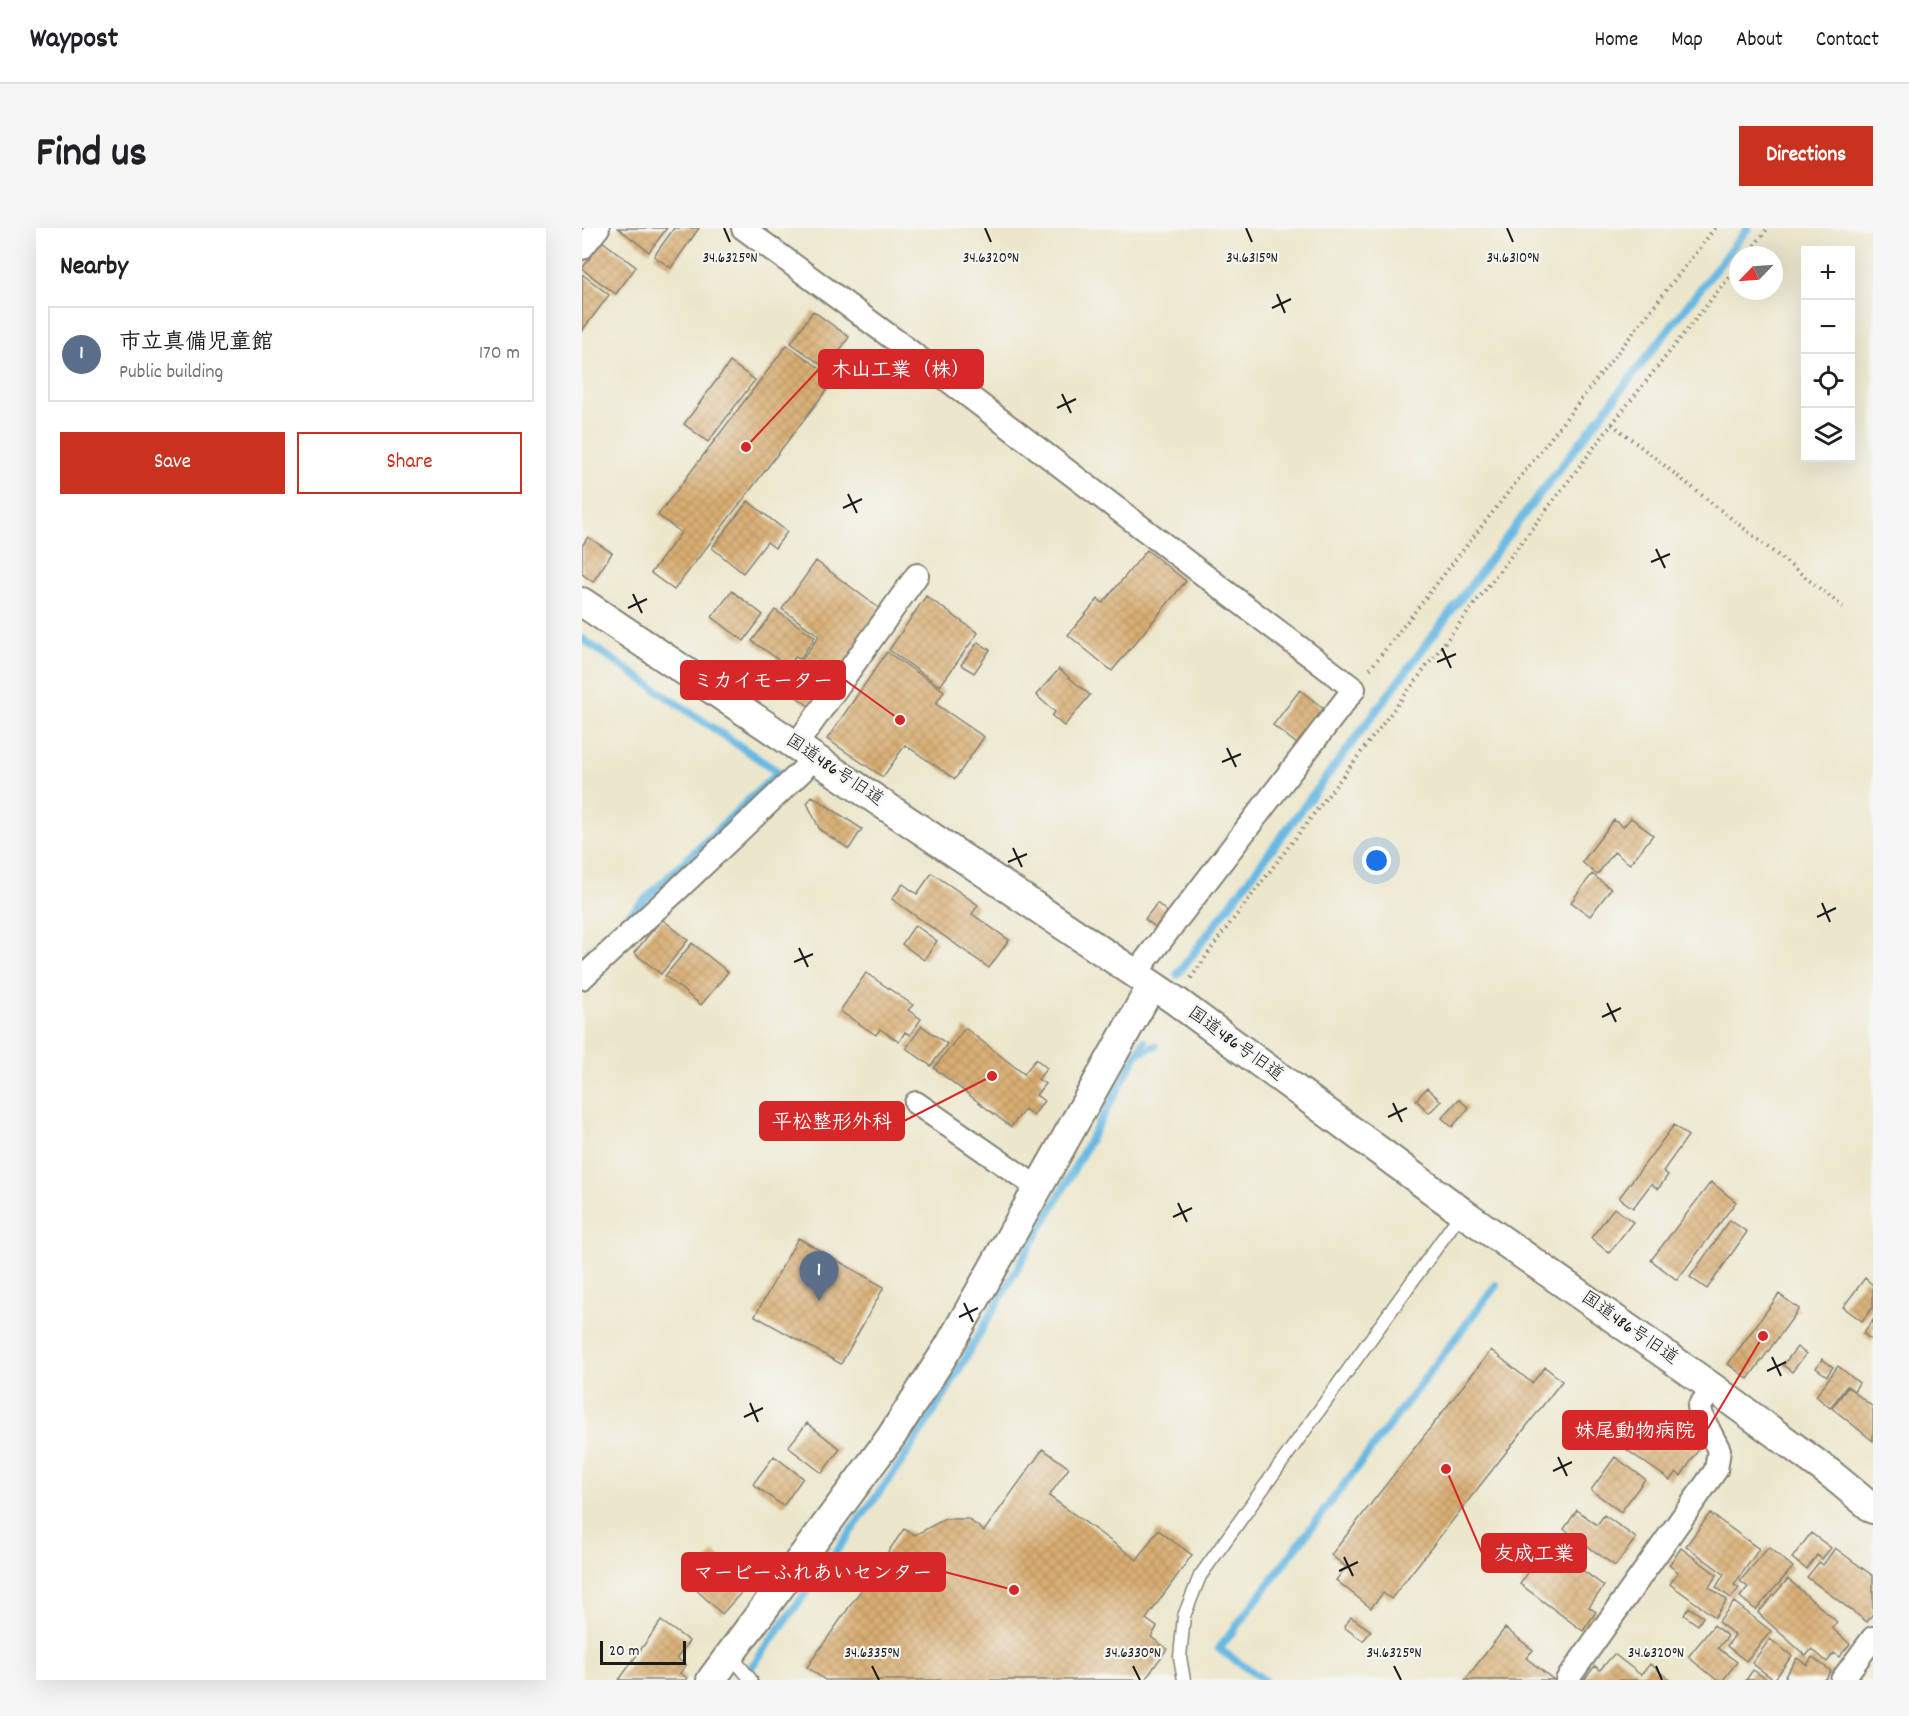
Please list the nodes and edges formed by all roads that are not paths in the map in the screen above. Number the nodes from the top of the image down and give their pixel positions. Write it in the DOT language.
graph roads {
  1 [pos="598,228"];
  2 [pos="743,228"];
  3 [pos="582,248"];
  4 [pos="917,575"];
  5 [pos="582,602"];
  6 [pos="805,751"];
  7 [pos="582,978"];
  8 [pos="1144,980"];
  9 [pos="915,1103"];
  10 [pos="1038,1188"];
  11 [pos="1462,1212"];
  12 [pos="1713,1388"];
  13 [pos="1873,1509"];
  14 [pos="1873,1638"];
  15 [pos="743,1671"];
  16 [pos="711,1680"];
  17 [pos="1184,1680"];
  18 [pos="1567,1680"];
  19 [pos="1842,1680"];
  1 -- 3 [label="street"];
  2 -- 8 [label="street"];
  4 -- 6 [label="street"];
  5 -- 6 [label="street, 国道486号旧道"];
  6 -- 7 [label="street"];
  6 -- 8 [label="street, 国道486号旧道"];
  8 -- 10 [label="street"];
  8 -- 11 [label="street, 国道486号旧道"];
  9 -- 10 [label="street"];
  10 -- 15 [label="street"];
  11 -- 12 [label="street, 国道486号旧道"];
  11 -- 17 [label="lane"];
  12 -- 13 [label="street, 国道486号旧道"];
  12 -- 18 [label="street"];
  14 -- 19 [label="street"];
  15 -- 16 [label="street"];
}
